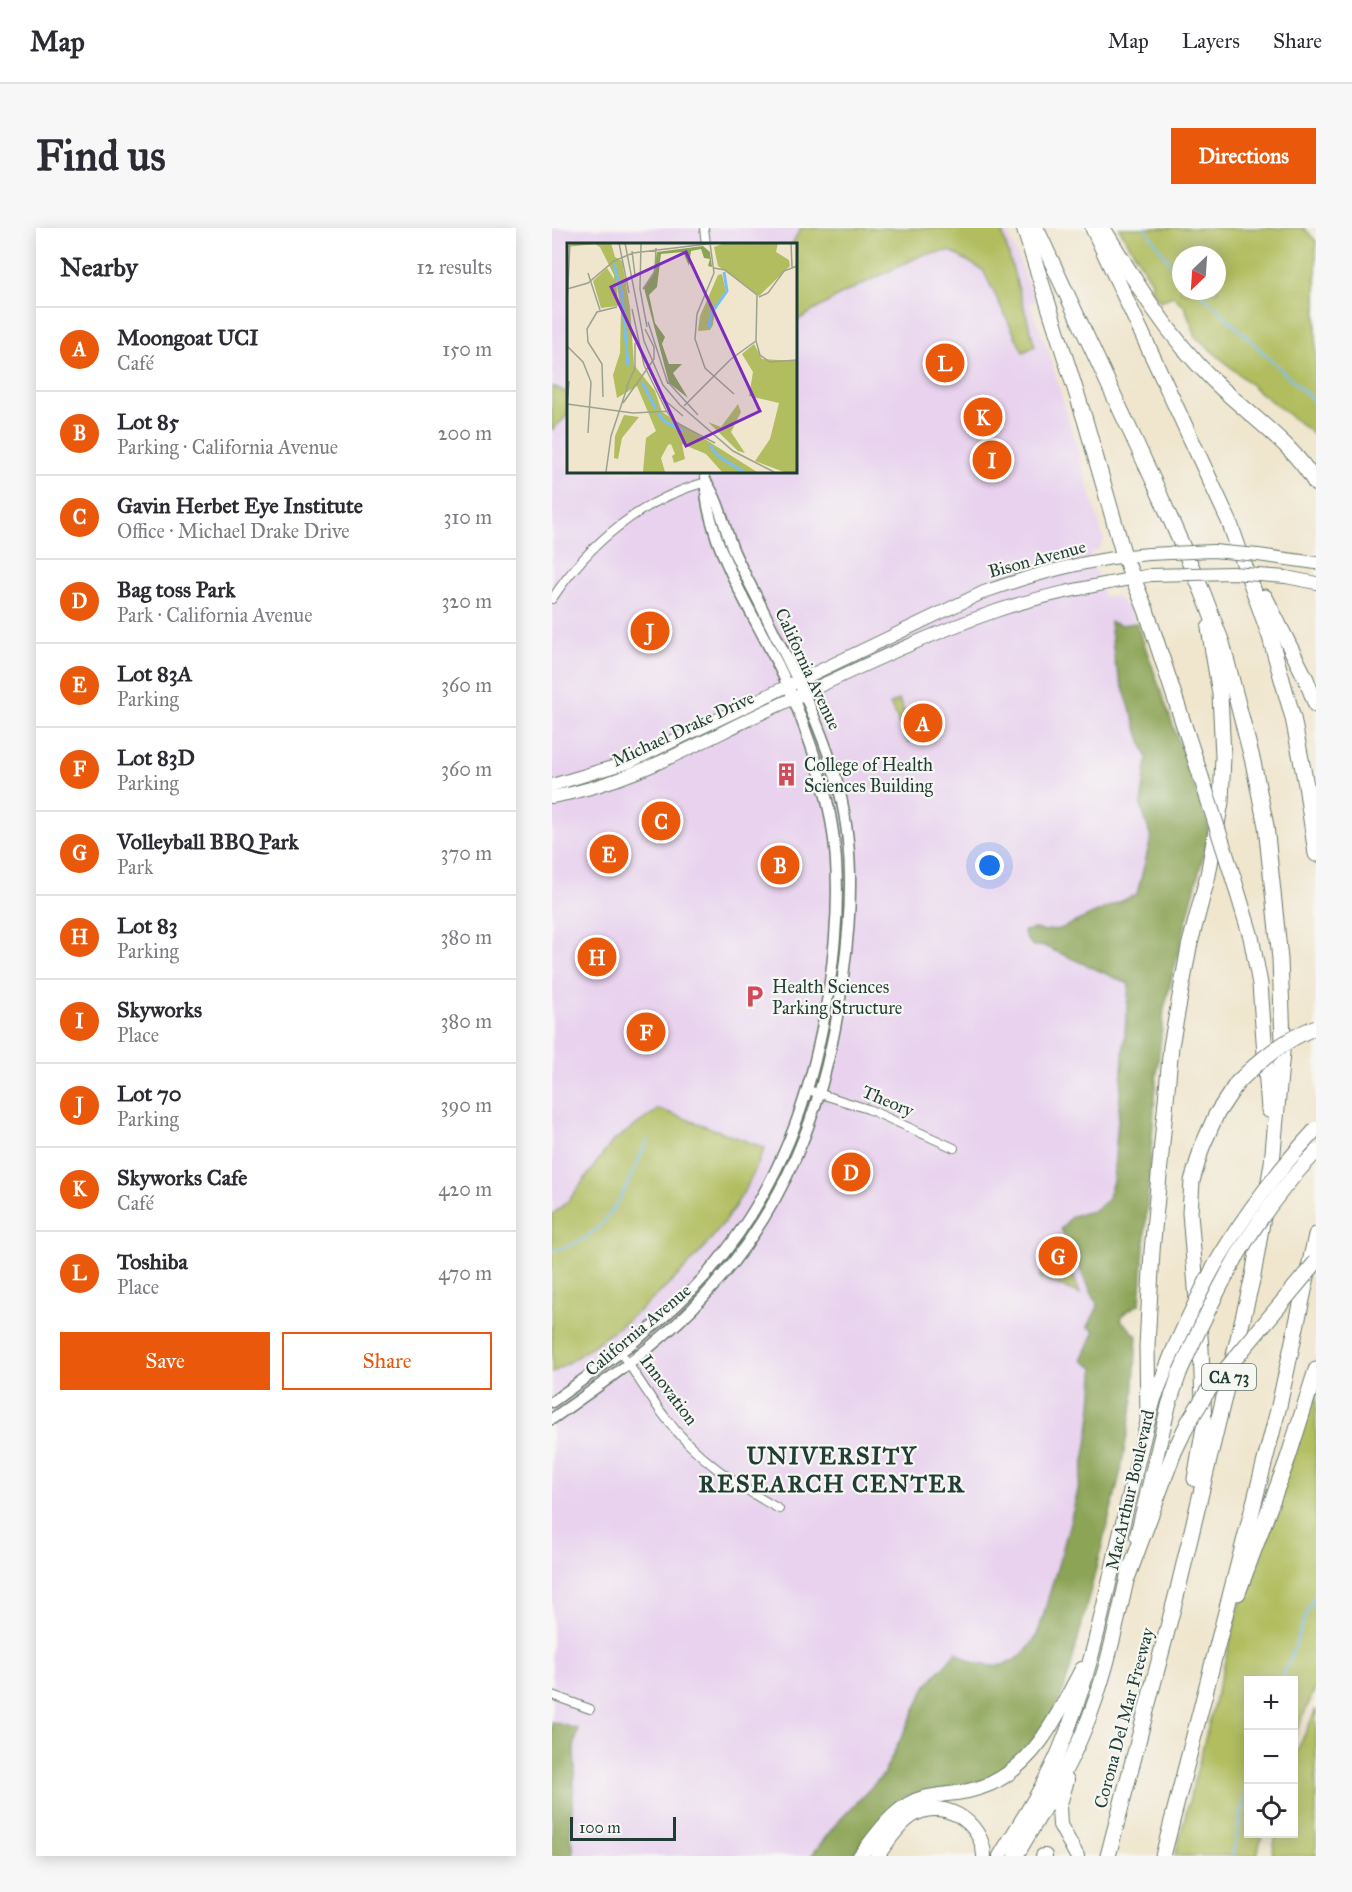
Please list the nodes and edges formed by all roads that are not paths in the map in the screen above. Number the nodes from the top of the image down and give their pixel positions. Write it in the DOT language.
graph roads {
  1 [pos="704,228"];
  2 [pos="1024,228"];
  3 [pos="1036,228"];
  4 [pos="1093,228"];
  5 [pos="1103,228"];
  6 [pos="706,243"];
  7 [pos="705,477"];
  8 [pos="1316,484"];
  9 [pos="1235,538"];
  10 [pos="1124,556"];
  11 [pos="1316,562"];
  12 [pos="1133,578"];
  13 [pos="1316,583"];
  14 [pos="1203,593"];
  15 [pos="552,599"];
  16 [pos="796,690"];
  17 [pos="1316,705"];
  18 [pos="552,785"];
  19 [pos="552,797"];
  20 [pos="1316,854"];
  21 [pos="1316,1027"];
  22 [pos="808,1090"];
  23 [pos="820,1094"];
  24 [pos="1316,1129"];
  25 [pos="954,1149"];
  26 [pos="1316,1152"];
  27 [pos="1272,1163"];
  28 [pos="1316,1235"];
  29 [pos="1316,1262"];
  30 [pos="621,1353"];
  31 [pos="629,1364"];
  32 [pos="1316,1370"];
  33 [pos="552,1402"];
  34 [pos="552,1419"];
  35 [pos="1148,1420"];
  36 [pos="779,1509"];
  37 [pos="1128,1576"];
  38 [pos="1178,1589"];
  39 [pos="1219,1637"];
  40 [pos="1095,1646"];
  41 [pos="552,1695"];
  42 [pos="590,1709"];
  43 [pos="1075,1751"];
  44 [pos="860,1856"];
  45 [pos="877,1856"];
  46 [pos="984,1856"];
  47 [pos="999,1856"];
  48 [pos="1016,1856"];
  49 [pos="1077,1856"];
  50 [pos="1108,1856"];
  51 [pos="1163,1856"];
  1 -- 6 [label="street"];
  2 -- 10 [label="highway"];
  3 -- 14 [label="highway"];
  4 -- 9 [label="highway"];
  5 -- 8 [label="highway"];
  7 -- 15 [label="street"];
  7 -- 16 [label="street, California Avenue"];
  9 -- 17 [label="highway"];
  9 -- 20 [label="highway"];
  10 -- 11 [label="main road, Bison Avenue, bridge"];
  10 -- 12 [label="highway"];
  10 -- 16 [label="main road, Bison Avenue"];
  12 -- 13 [label="main road, bridge"];
  12 -- 16 [label="main road"];
  12 -- 27 [label="highway, bridge"];
  14 -- 27 [label="highway"];
  14 -- 35 [label="highway"];
  16 -- 18 [label="main road, Michael Drake Drive"];
  16 -- 19 [label="main road, Michael Drake Drive"];
  16 -- 22 [label="street, California Avenue"];
  16 -- 23 [label="street, California Avenue"];
  21 -- 38 [label="highway, bridge"];
  22 -- 23 [label="street, Theory"];
  22 -- 30 [label="street, California Avenue"];
  23 -- 25 [label="street, Theory"];
  23 -- 31 [label="street, California Avenue"];
  24 -- 35 [label="main road, MacArthur Boulevard, bridge"];
  26 -- 37 [label="main road, MacArthur Boulevard, bridge"];
  27 -- 38 [label="highway, CA 73"];
  28 -- 39 [label="highway, CA 73"];
  29 -- 37 [label="highway, bridge"];
  30 -- 31 [label="street, Innovation"];
  30 -- 33 [label="street, California Avenue"];
  31 -- 34 [label="street, California Avenue"];
  31 -- 36 [label="street, Innovation"];
  32 -- 39 [label="highway"];
  35 -- 40 [label="main road, MacArthur Boulevard"];
  37 -- 43 [label="main road, MacArthur Boulevard"];
  38 -- 50 [label="highway, Corona Del Mar Freeway / CA 73"];
  39 -- 51 [label="highway, CA 73"];
  40 -- 44 [label="main road"];
  40 -- 47 [label="main road, MacArthur Boulevard"];
  41 -- 42 [label="street"];
  43 -- 48 [label="main road, MacArthur Boulevard"];
  43 -- 49 [label="main road"];
  45 -- 46 [label="main road"];
}
